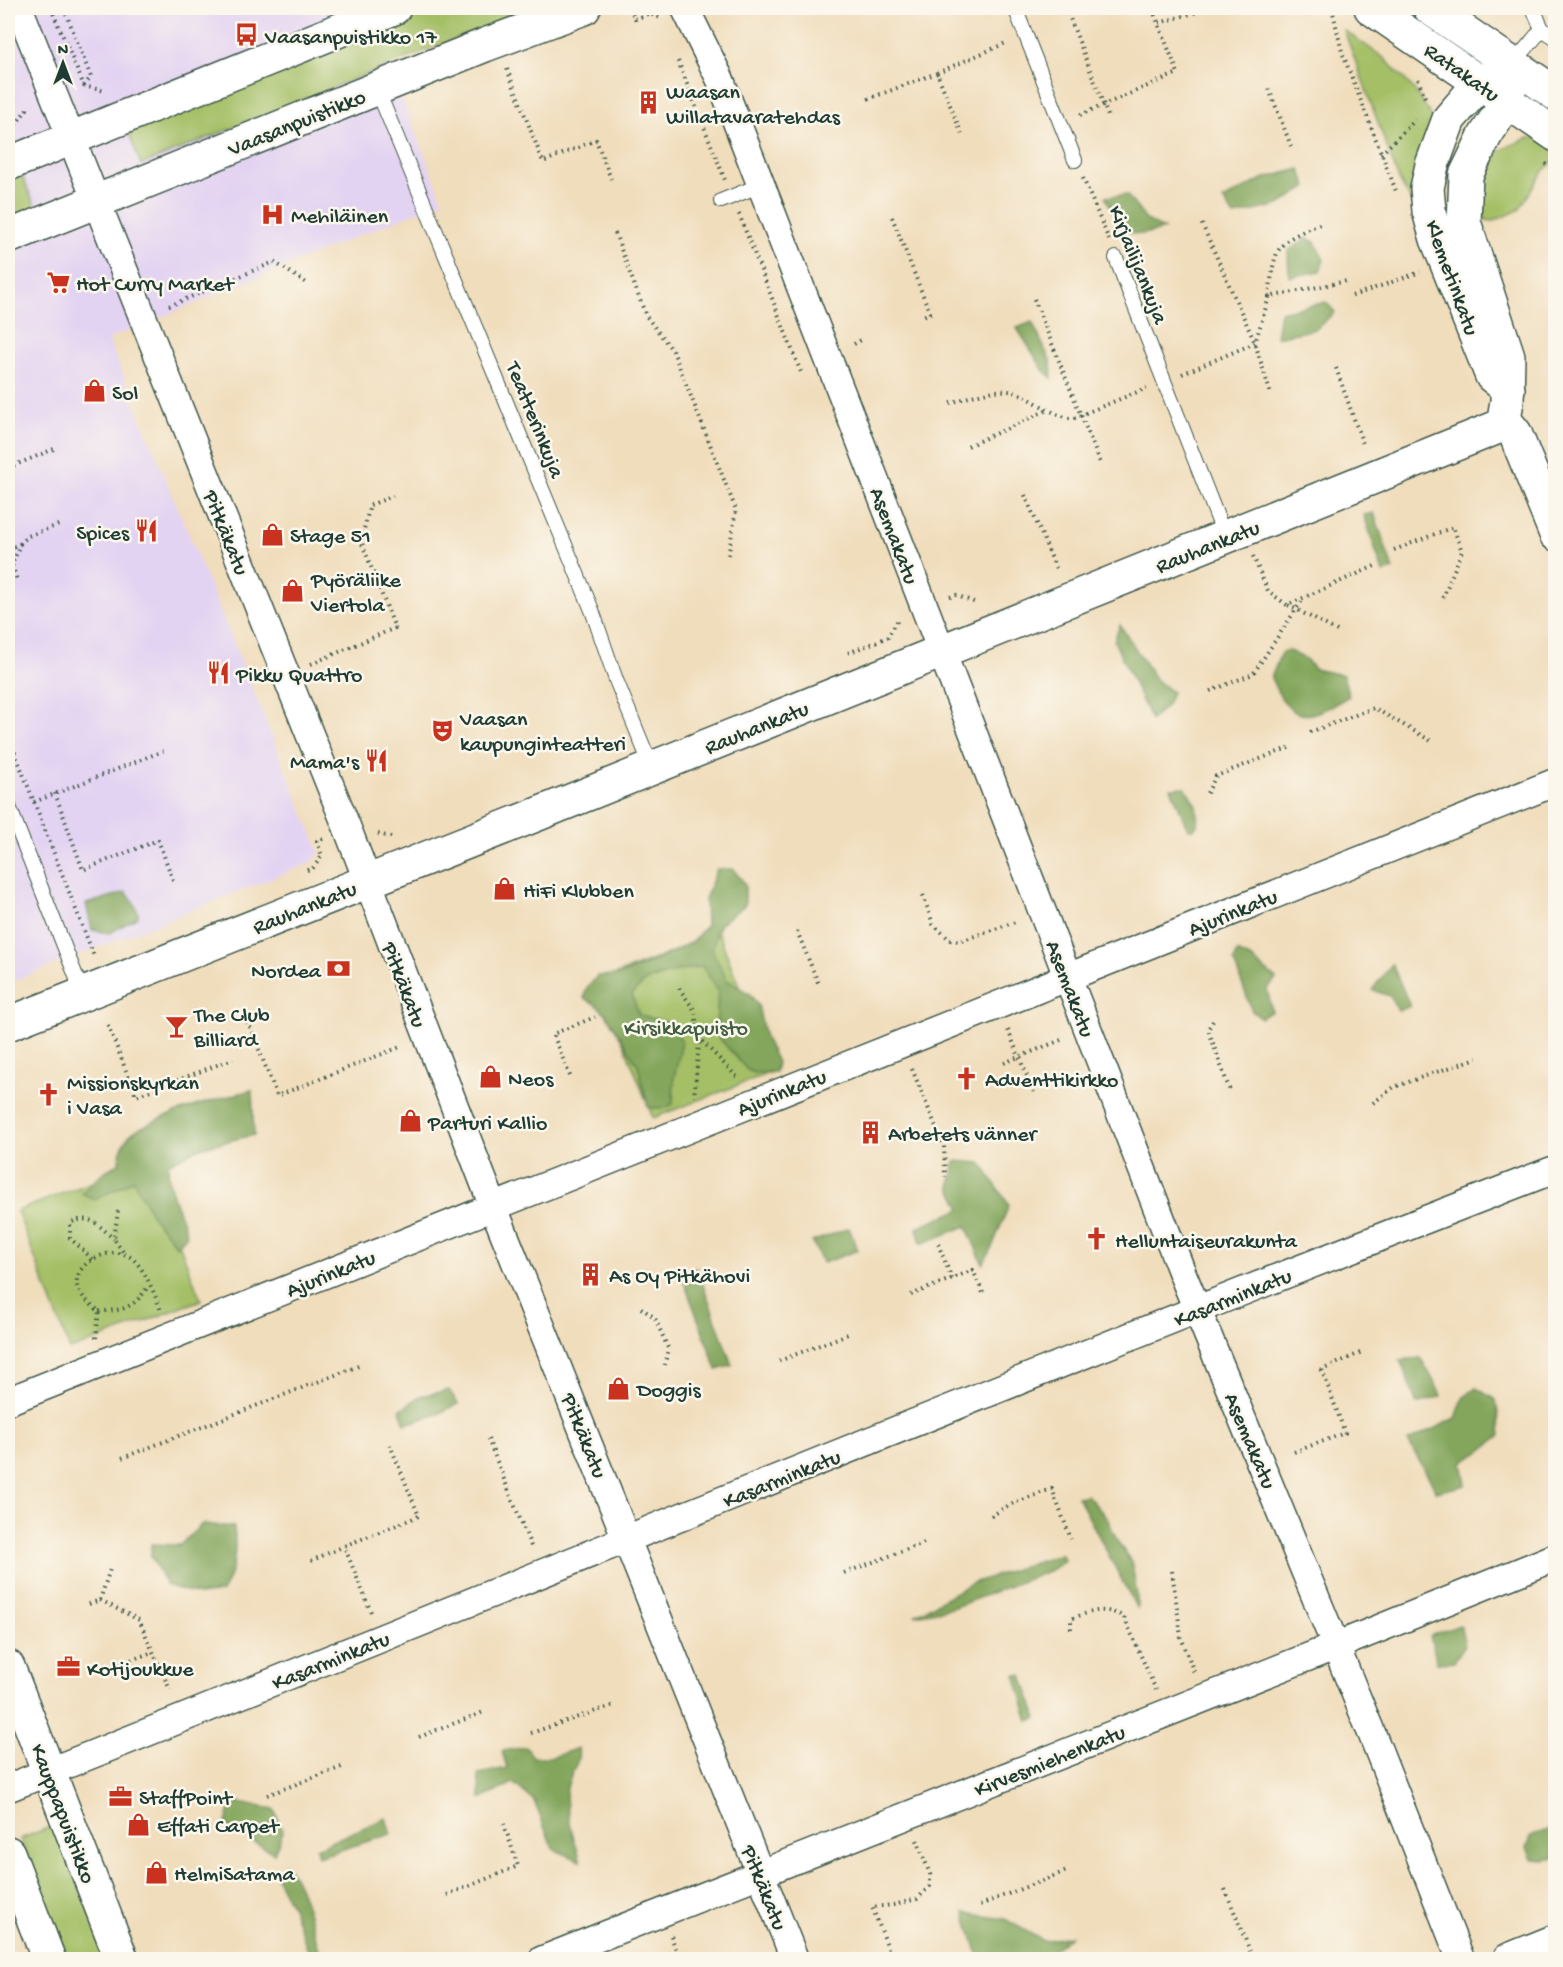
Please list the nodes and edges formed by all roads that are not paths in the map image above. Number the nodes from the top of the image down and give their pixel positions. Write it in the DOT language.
graph roads {
  1 [pos="19,8"];
  2 [pos="394,8"];
  3 [pos="584,8"];
  4 [pos="685,8"];
  5 [pos="704,8"];
  6 [pos="1014,8"];
  7 [pos="1371,8"];
  8 [pos="1430,8"];
  9 [pos="1533,8"];
  10 [pos="1542,29"];
  11 [pos="1556,39"];
  12 [pos="1513,64"];
  13 [pos="720,79"];
  14 [pos="1480,83"];
  15 [pos="377,89"];
  16 [pos="1556,94"];
  17 [pos="1507,102"];
  18 [pos="1556,135"];
  19 [pos="71,139"];
  20 [pos="1075,160"];
  21 [pos="8,164"];
  22 [pos="761,186"];
  23 [pos="726,199"];
  24 [pos="96,202"];
  25 [pos="8,237"];
  26 [pos="1116,258"];
  27 [pos="1508,389"];
  28 [pos="1503,425"];
  29 [pos="1556,534"];
  30 [pos="1238,543"];
  31 [pos="941,652"];
  32 [pos="652,768"];
  33 [pos="1556,783"];
  34 [pos="8,804"];
  35 [pos="367,882"];
  36 [pos="1068,976"];
  37 [pos="78,979"];
  38 [pos="8,1024"];
  39 [pos="1556,1169"];
  40 [pos="493,1206"];
  41 [pos="1197,1309"];
  42 [pos="8,1401"];
  43 [pos="628,1539"];
  44 [pos="1556,1557"];
  45 [pos="1336,1646"];
  46 [pos="8,1667"];
  47 [pos="48,1771"];
  48 [pos="8,1788"];
  49 [pos="8,1853"];
  50 [pos="761,1873"];
  51 [pos="1556,1941"];
  52 [pos="50,1959"];
  53 [pos="123,1959"];
  54 [pos="542,1959"];
  55 [pos="795,1959"];
  56 [pos="1461,1959"];
  57 [pos="1509,1959"];
  1 -- 19 [label="street, Pitkäkatu"];
  2 -- 19 [label="street"];
  3 -- 15 [label="street, Vaasanpuistikko"];
  4 -- 13 [label="street, Asemakatu"];
  5 -- 13 [label="street, Asemakatu"];
  6 -- 20 [label="lane"];
  7 -- 14 [label="street, Ratakatu"];
  8 -- 12 [label="street, Ratakatu"];
  9 -- 10 [label="lane"];
  10 -- 11 [label="lane"];
  10 -- 12 [label="lane"];
  12 -- 14 [label="street, Klemetinkatu"];
  12 -- 16 [label="street, Ratakatu"];
  12 -- 17 [label="street, Klemetinkatu"];
  13 -- 22 [label="street, Asemakatu"];
  14 -- 17 [label="street, Ratakatu"];
  14 -- 27 [label="street, Klemetinkatu"];
  15 -- 24 [label="street, Vaasanpuistikko"];
  15 -- 32 [label="lane, Teatterinkuja"];
  17 -- 18 [label="street, Ratakatu"];
  17 -- 27 [label="street, Klemetinkatu"];
  19 -- 21 [label="street"];
  19 -- 24 [label="street, Pitkäkatu"];
  22 -- 23 [label="lane"];
  22 -- 31 [label="street, Asemakatu"];
  24 -- 25 [label="street, Vaasanpuistikko"];
  24 -- 35 [label="street, Pitkäkatu"];
  26 -- 30 [label="lane, Kirjailijankuja"];
  27 -- 28 [label="street, Klemetinkatu"];
  28 -- 29 [label="street"];
  28 -- 30 [label="street, Rauhankatu"];
  30 -- 31 [label="street, Rauhankatu"];
  31 -- 32 [label="street, Rauhankatu"];
  31 -- 36 [label="street, Asemakatu"];
  32 -- 35 [label="street, Rauhankatu"];
  33 -- 36 [label="street, Ajurinkatu"];
  34 -- 37 [label="lane"];
  35 -- 37 [label="street, Rauhankatu"];
  35 -- 40 [label="street, Pitkäkatu"];
  36 -- 40 [label="street, Ajurinkatu"];
  36 -- 41 [label="street, Asemakatu"];
  37 -- 38 [label="street, Rauhankatu"];
  39 -- 41 [label="street, Kasarminkatu"];
  40 -- 42 [label="street, Ajurinkatu"];
  40 -- 43 [label="street, Pitkäkatu"];
  41 -- 43 [label="street, Kasarminkatu"];
  41 -- 45 [label="street, Asemakatu"];
  43 -- 47 [label="street, Kasarminkatu"];
  43 -- 50 [label="street, Pitkäkatu"];
  44 -- 45 [label="street, Kirvesmiehenkatu"];
  45 -- 50 [label="street, Kirvesmiehenkatu"];
  45 -- 56 [label="street, Asemakatu"];
  46 -- 47 [label="street, Kauppapuistikko"];
  47 -- 48 [label="street, Kasarminkatu"];
  47 -- 53 [label="street, Kauppapuistikko"];
  49 -- 52 [label="street"];
  50 -- 54 [label="street, Kirvesmiehenkatu"];
  50 -- 55 [label="street, Pitkäkatu"];
  51 -- 57 [label="street"];
}
